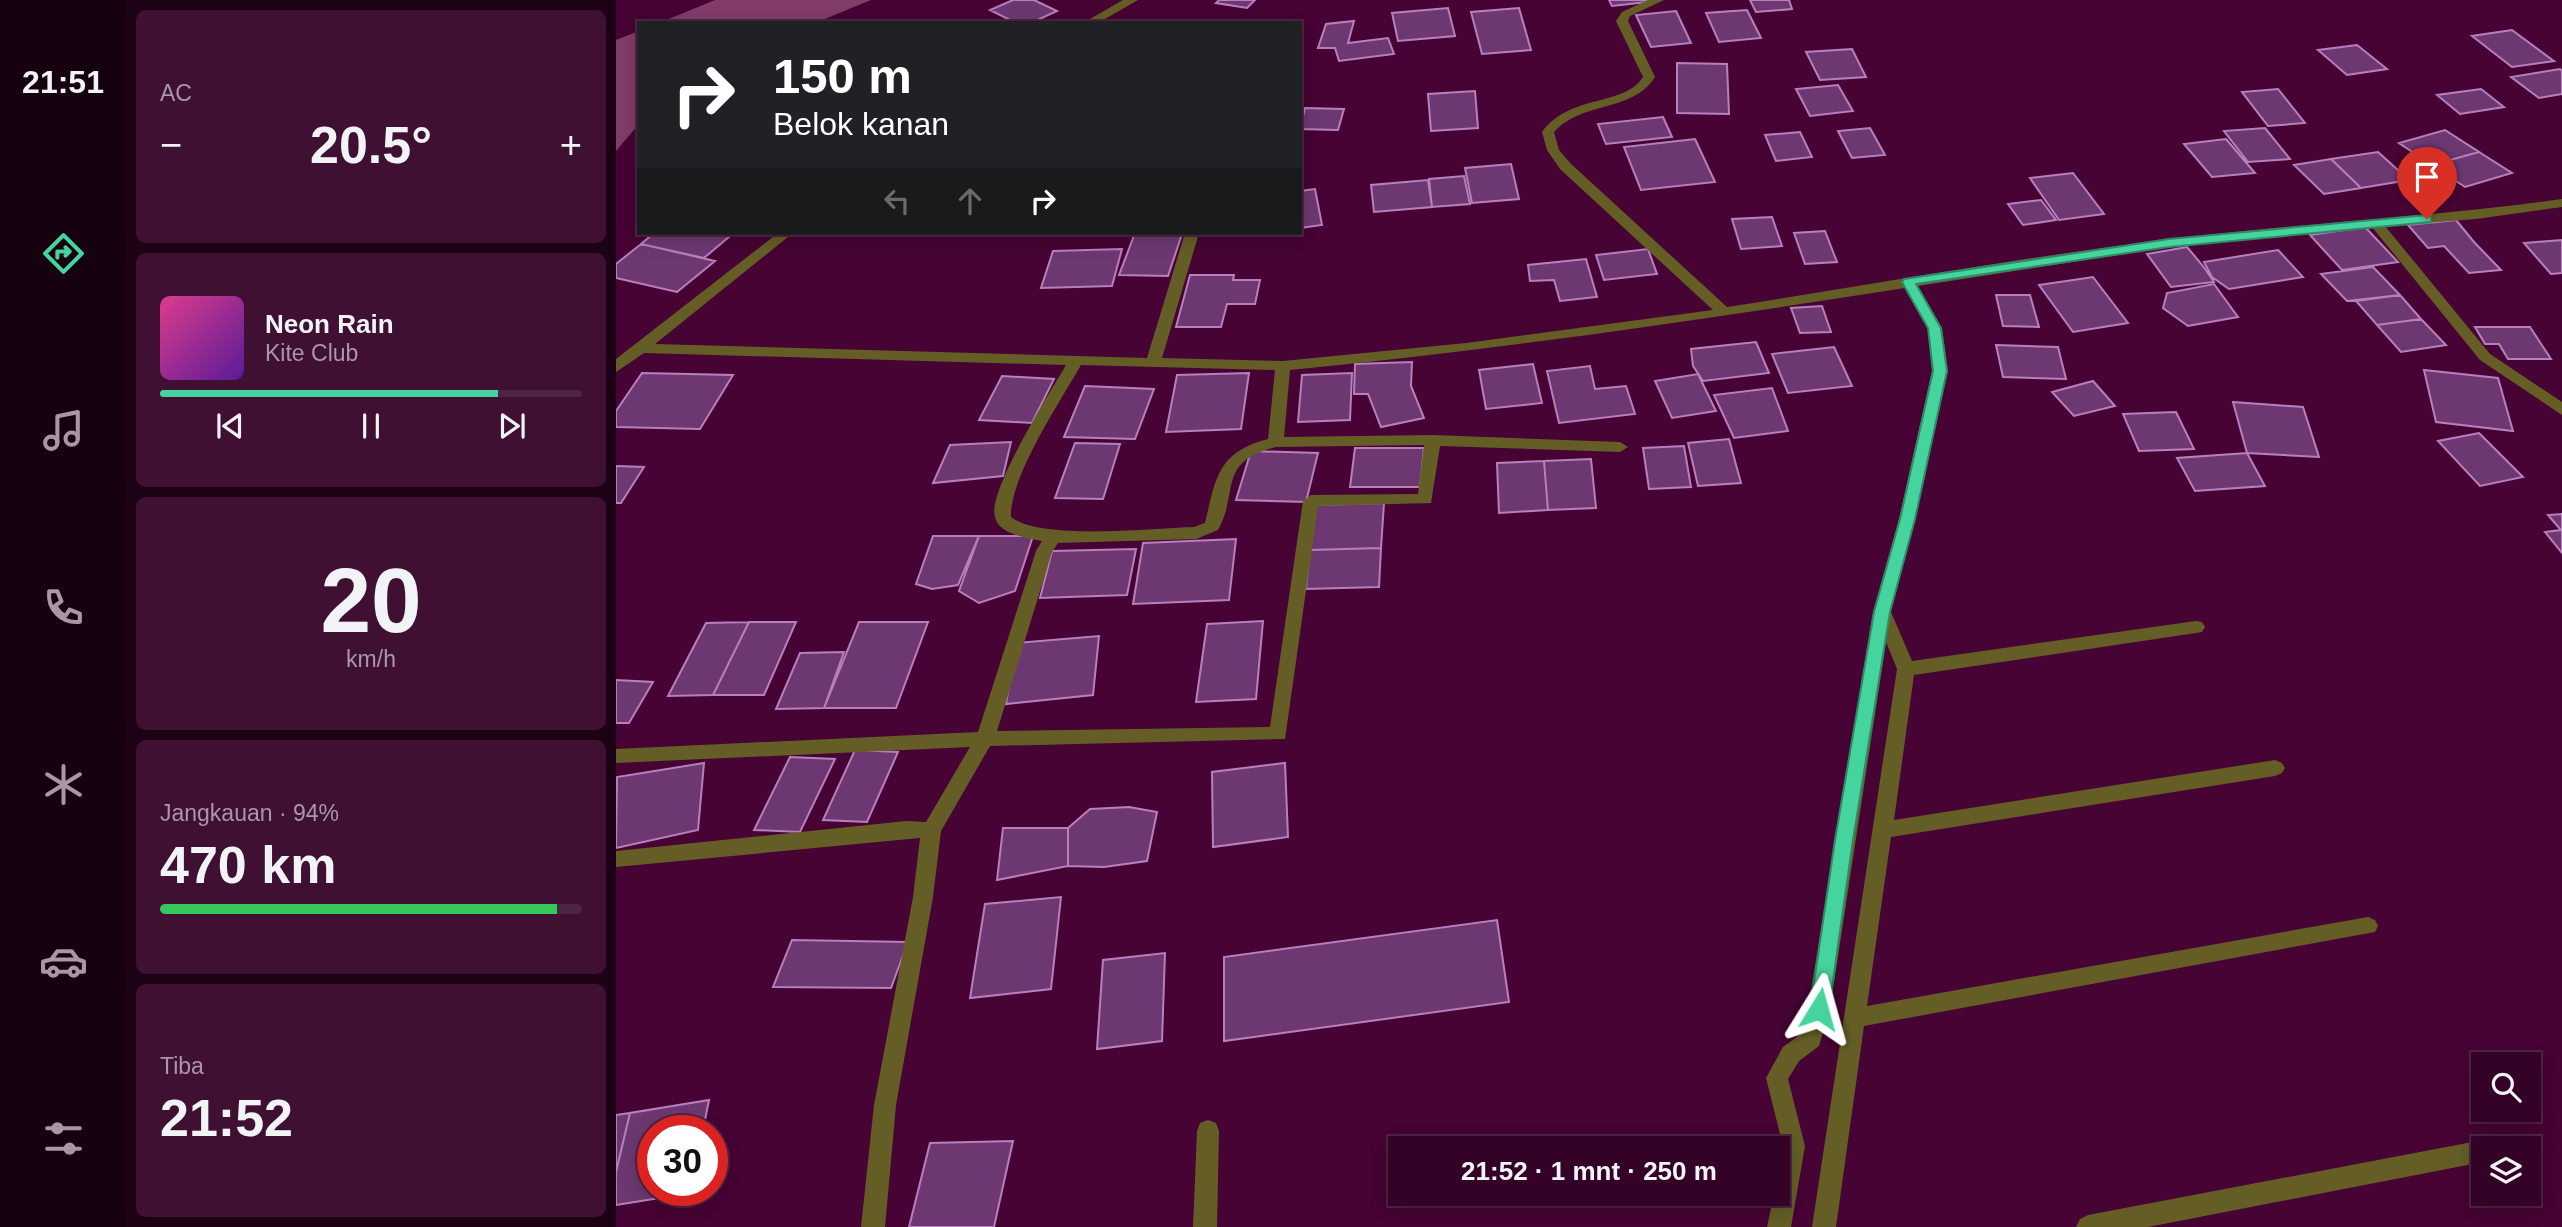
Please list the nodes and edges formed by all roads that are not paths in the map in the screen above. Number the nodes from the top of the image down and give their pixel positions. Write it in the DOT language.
graph roads {
  1 [pos="1132,0"];
  2 [pos="1658,0"];
  3 [pos="1093,21"];
  4 [pos="2562,202"];
  5 [pos="2376,223"];
  6 [pos="783,235"];
  7 [pos="1191,235"];
  8 [pos="1908,282"];
  9 [pos="1724,312"];
  10 [pos="639,348"];
  11 [pos="1076,361"];
  12 [pos="1153,363"];
  13 [pos="1283,366"];
  14 [pos="616,367"];
  15 [pos="2562,410"];
  16 [pos="1433,440"];
  17 [pos="1276,442"];
  18 [pos="1620,447"];
  19 [pos="1053,537"];
  20 [pos="1882,612"];
  21 [pos="2196,627"];
  22 [pos="1906,669"];
  23 [pos="985,739"];
  24 [pos="616,756"];
  25 [pos="2276,768"];
  26 [pos="931,830"];
  27 [pos="1884,830"];
  28 [pos="616,859"];
  29 [pos="2368,926"];
  30 [pos="1855,1018"];
  31 [pos="1208,1131"];
  32 [pos="2471,1153"];
  33 [pos="873,1227"];
  34 [pos="1205,1227"];
  35 [pos="1779,1227"];
  36 [pos="1824,1227"];
  37 [pos="2088,1227"];
  1 -- 3 [label="street"];
  2 -- 9 [label="street"];
  4 -- 5 [label="street"];
  5 -- 8 [label="street"];
  5 -- 15 [label="street"];
  6 -- 10 [label="street"];
  7 -- 12 [label="street"];
  8 -- 9 [label="street"];
  8 -- 20 [label="street"];
  9 -- 13 [label="street"];
  10 -- 11 [label="street"];
  10 -- 14 [label="street"];
  11 -- 12 [label="street"];
  11 -- 19 [label="street"];
  12 -- 13 [label="street"];
  13 -- 17 [label="street"];
  16 -- 17 [label="street"];
  16 -- 18 [label="street"];
  16 -- 23 [label="street"];
  17 -- 19 [label="street"];
  19 -- 23 [label="street"];
  20 -- 22 [label="street"];
  20 -- 35 [label="street"];
  21 -- 22 [label="street"];
  22 -- 27 [label="street"];
  23 -- 24 [label="street"];
  23 -- 26 [label="street"];
  25 -- 27 [label="street"];
  26 -- 28 [label="street"];
  26 -- 33 [label="street"];
  27 -- 30 [label="street"];
  29 -- 30 [label="street"];
  30 -- 36 [label="street"];
  31 -- 34 [label="street"];
  32 -- 37 [label="street"];
}
